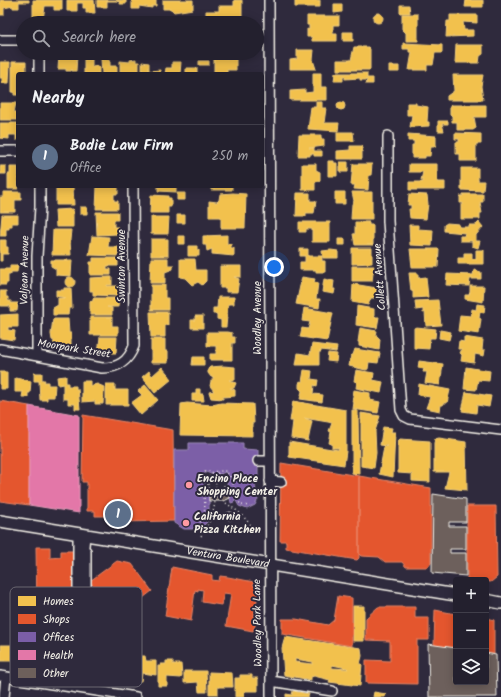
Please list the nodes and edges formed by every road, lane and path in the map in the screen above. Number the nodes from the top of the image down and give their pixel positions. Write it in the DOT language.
graph roads {
  1 [pos="269,0"];
  2 [pos="0,40"];
  3 [pos="16,40"];
  4 [pos="264,40"];
  5 [pos="269,40"];
  6 [pos="39,60"];
  7 [pos="39,72"];
  8 [pos="388,136"];
  9 [pos="0,151"];
  10 [pos="16,151"];
  11 [pos="40,188"];
  12 [pos="133,188"];
  13 [pos="134,346"];
  14 [pos="0,349"];
  15 [pos="36,356"];
  16 [pos="501,430"];
  17 [pos="258,461"];
  18 [pos="270,461"];
  19 [pos="216,471"];
  20 [pos="216,476"];
  21 [pos="270,481"];
  22 [pos="280,482"];
  23 [pos="216,495"];
  24 [pos="250,506"];
  25 [pos="0,520"];
  26 [pos="200,522"];
  27 [pos="81,534"];
  28 [pos="260,535"];
  29 [pos="201,536"];
  30 [pos="84,546"];
  31 [pos="270,564"];
  32 [pos="79,587"];
  33 [pos="453,594"];
  34 [pos="489,601"];
  35 [pos="501,603"];
  36 [pos="3,677"];
  37 [pos="271,681"];
  38 [pos="70,687"];
  39 [pos="332,691"];
  40 [pos="4,697"];
  41 [pos="136,697"];
  42 [pos="271,697"];
  1 -- 5 [label="street, Woodley Avenue"];
  2 -- 3 [label="street"];
  4 -- 5 [label="street"];
  5 -- 18 [label="street, Woodley Avenue"];
  6 -- 7 [label="street"];
  8 -- 16 [label="street, Collett Avenue"];
  9 -- 10 [label="street"];
  11 -- 15 [label="street, Valjean Avenue"];
  12 -- 13 [label="street, Swinton Avenue"];
  13 -- 15 [label="street, Moorpark Street"];
  14 -- 15 [label="street, Moorpark Street"];
  17 -- 18 [label="street"];
  18 -- 21 [label="street, Woodley Avenue"];
  19 -- 20 [label="path"];
  19 -- 23 [label="path"];
  19 -- 23 [label="path"];
  20 -- 23 [label="path"];
  20 -- 24 [label="path, bridge"];
  20 -- 26 [label="path, bridge"];
  21 -- 22 [label="street"];
  21 -- 31 [label="street, Woodley Avenue"];
  23 -- 28 [label="path"];
  23 -- 29 [label="path"];
  25 -- 27 [label="main road, Ventura Boulevard"];
  27 -- 30 [label="street"];
  27 -- 31 [label="main road, Ventura Boulevard"];
  27 -- 32 [label="street"];
  31 -- 33 [label="main road, Ventura Boulevard"];
  31 -- 37 [label="street, Woodley Park Lane"];
  34 -- 35 [label="main road"];
  36 -- 40 [label="street"];
  37 -- 39 [label="street, Woodley Park Lane"];
  37 -- 42 [label="street, Woodley Park Lane"];
  38 -- 41 [label="street"];
}
